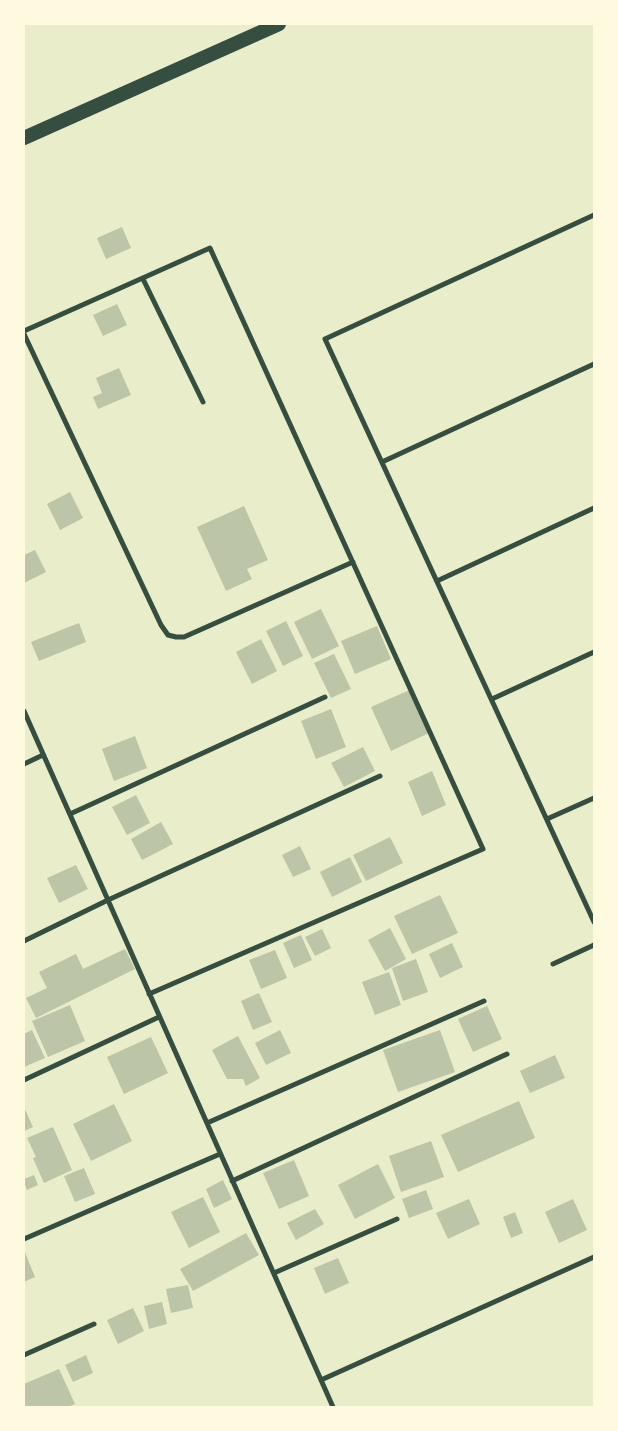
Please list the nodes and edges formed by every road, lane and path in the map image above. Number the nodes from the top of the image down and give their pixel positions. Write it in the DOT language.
graph roads {
  1 [pos="280,24"];
  2 [pos="24,138"];
  3 [pos="594,215"];
  4 [pos="143,279"];
  5 [pos="24,333"];
  6 [pos="594,364"];
  7 [pos="203,402"];
  8 [pos="382,462"];
  9 [pos="594,508"];
  10 [pos="353,562"];
  11 [pos="437,580"];
  12 [pos="594,652"];
  13 [pos="324,697"];
  14 [pos="492,699"];
  15 [pos="24,712"];
  16 [pos="43,755"];
  17 [pos="24,764"];
  18 [pos="380,776"];
  19 [pos="594,798"];
  20 [pos="70,814"];
  21 [pos="547,819"];
  22 [pos="108,900"];
  23 [pos="594,922"];
  24 [pos="24,941"];
  25 [pos="594,945"];
  26 [pos="553,964"];
  27 [pos="149,994"];
  28 [pos="484,1001"];
  29 [pos="159,1017"];
  30 [pos="507,1054"];
  31 [pos="24,1080"];
  32 [pos="206,1123"];
  33 [pos="220,1154"];
  34 [pos="232,1181"];
  35 [pos="397,1219"];
  36 [pos="24,1239"];
  37 [pos="594,1257"];
  38 [pos="274,1273"];
  39 [pos="94,1324"];
  40 [pos="24,1354"];
  41 [pos="321,1380"];
  42 [pos="333,1407"];
  1 -- 2 [label="highway"];
  3 -- 8 [label="street"];
  4 -- 5 [label="street"];
  4 -- 7 [label="street"];
  4 -- 10 [label="street"];
  5 -- 10 [label="street"];
  6 -- 8 [label="street"];
  8 -- 11 [label="street"];
  9 -- 11 [label="street"];
  10 -- 27 [label="street"];
  11 -- 14 [label="street"];
  12 -- 14 [label="street"];
  13 -- 20 [label="street"];
  14 -- 21 [label="street"];
  15 -- 16 [label="street"];
  16 -- 17 [label="street"];
  16 -- 20 [label="street"];
  18 -- 22 [label="street"];
  19 -- 21 [label="street"];
  20 -- 22 [label="street"];
  21 -- 23 [label="street"];
  22 -- 24 [label="street"];
  22 -- 27 [label="street"];
  25 -- 26 [label="street"];
  27 -- 29 [label="street"];
  28 -- 32 [label="street"];
  29 -- 31 [label="street"];
  29 -- 32 [label="street"];
  30 -- 34 [label="street"];
  32 -- 33 [label="street"];
  33 -- 34 [label="street"];
  33 -- 36 [label="street"];
  34 -- 38 [label="street"];
  35 -- 38 [label="street"];
  37 -- 41 [label="street"];
  38 -- 41 [label="street"];
  39 -- 40 [label="street"];
  41 -- 42 [label="street"];
}
